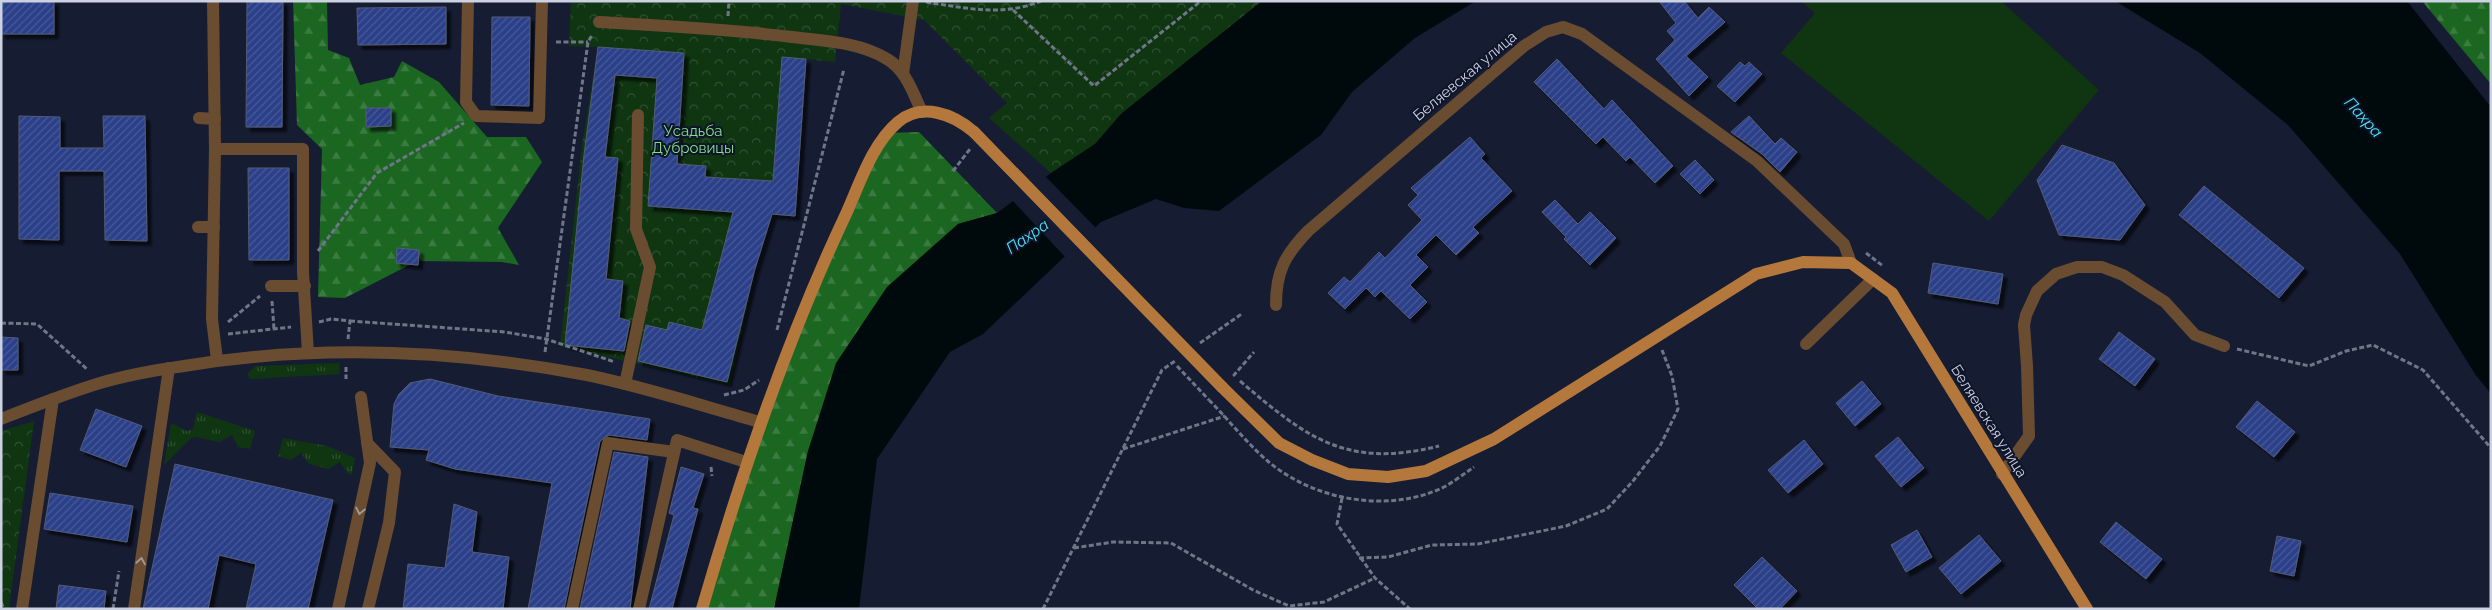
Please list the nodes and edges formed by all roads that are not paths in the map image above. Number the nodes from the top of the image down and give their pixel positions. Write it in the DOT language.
graph roads {
  1 [pos="213,1"];
  2 [pos="468,1"];
  3 [pos="542,1"];
  4 [pos="913,1"];
  5 [pos="599,22"];
  6 [pos="903,74"];
  7 [pos="922,112"];
  8 [pos="638,115"];
  9 [pos="199,118"];
  10 [pos="214,119"];
  11 [pos="215,149"];
  12 [pos="198,227"];
  13 [pos="214,227"];
  14 [pos="1851,263"];
  15 [pos="1873,279"];
  16 [pos="271,286"];
  17 [pos="305,286"];
  18 [pos="1276,305"];
  19 [pos="1806,344"];
  20 [pos="2224,346"];
  21 [pos="308,353"];
  22 [pos="216,360"];
  23 [pos="169,368"];
  24 [pos="625,384"];
  25 [pos="361,397"];
  26 [pos="53,399"];
  27 [pos="1,419"];
  28 [pos="760,422"];
  29 [pos="367,443"];
  30 [pos="674,452"];
  31 [pos="746,462"];
  32 [pos="2002,474"];
  33 [pos="22,609"];
  34 [pos="134,609"];
  35 [pos="338,609"];
  36 [pos="368,609"];
  37 [pos="572,609"];
  38 [pos="639,609"];
  39 [pos="702,609"];
  40 [pos="2087,609"];
  1 -- 10 [label="street"];
  2 -- 3 [label="street"];
  4 -- 6 [label="street"];
  5 -- 6 [label="street"];
  6 -- 7 [label="street"];
  7 -- 14 [label="main road, bridge"];
  7 -- 28 [label="main road"];
  8 -- 24 [label="street"];
  9 -- 10 [label="street"];
  10 -- 11 [label="street"];
  11 -- 13 [label="street"];
  11 -- 17 [label="street"];
  12 -- 13 [label="street"];
  13 -- 22 [label="street"];
  14 -- 15 [label="main road, Беляевская улица"];
  14 -- 18 [label="street, Беляевская улица"];
  15 -- 19 [label="street"];
  15 -- 32 [label="main road, Беляевская улица"];
  16 -- 17 [label="street"];
  17 -- 21 [label="street"];
  20 -- 32 [label="street"];
  21 -- 22 [label="street"];
  21 -- 24 [label="street"];
  22 -- 23 [label="street"];
  23 -- 26 [label="street"];
  34 -- 23 [label="street, one-way"];
  24 -- 28 [label="street"];
  25 -- 29 [label="street"];
  26 -- 27 [label="street"];
  26 -- 33 [label="street"];
  28 -- 31 [label="main road"];
  29 -- 35 [label="street, one-way"];
  29 -- 36 [label="street"];
  30 -- 31 [label="street"];
  30 -- 37 [label="street"];
  30 -- 38 [label="street"];
  31 -- 39 [label="main road"];
  32 -- 40 [label="main road, Беляевская улица"];
}
